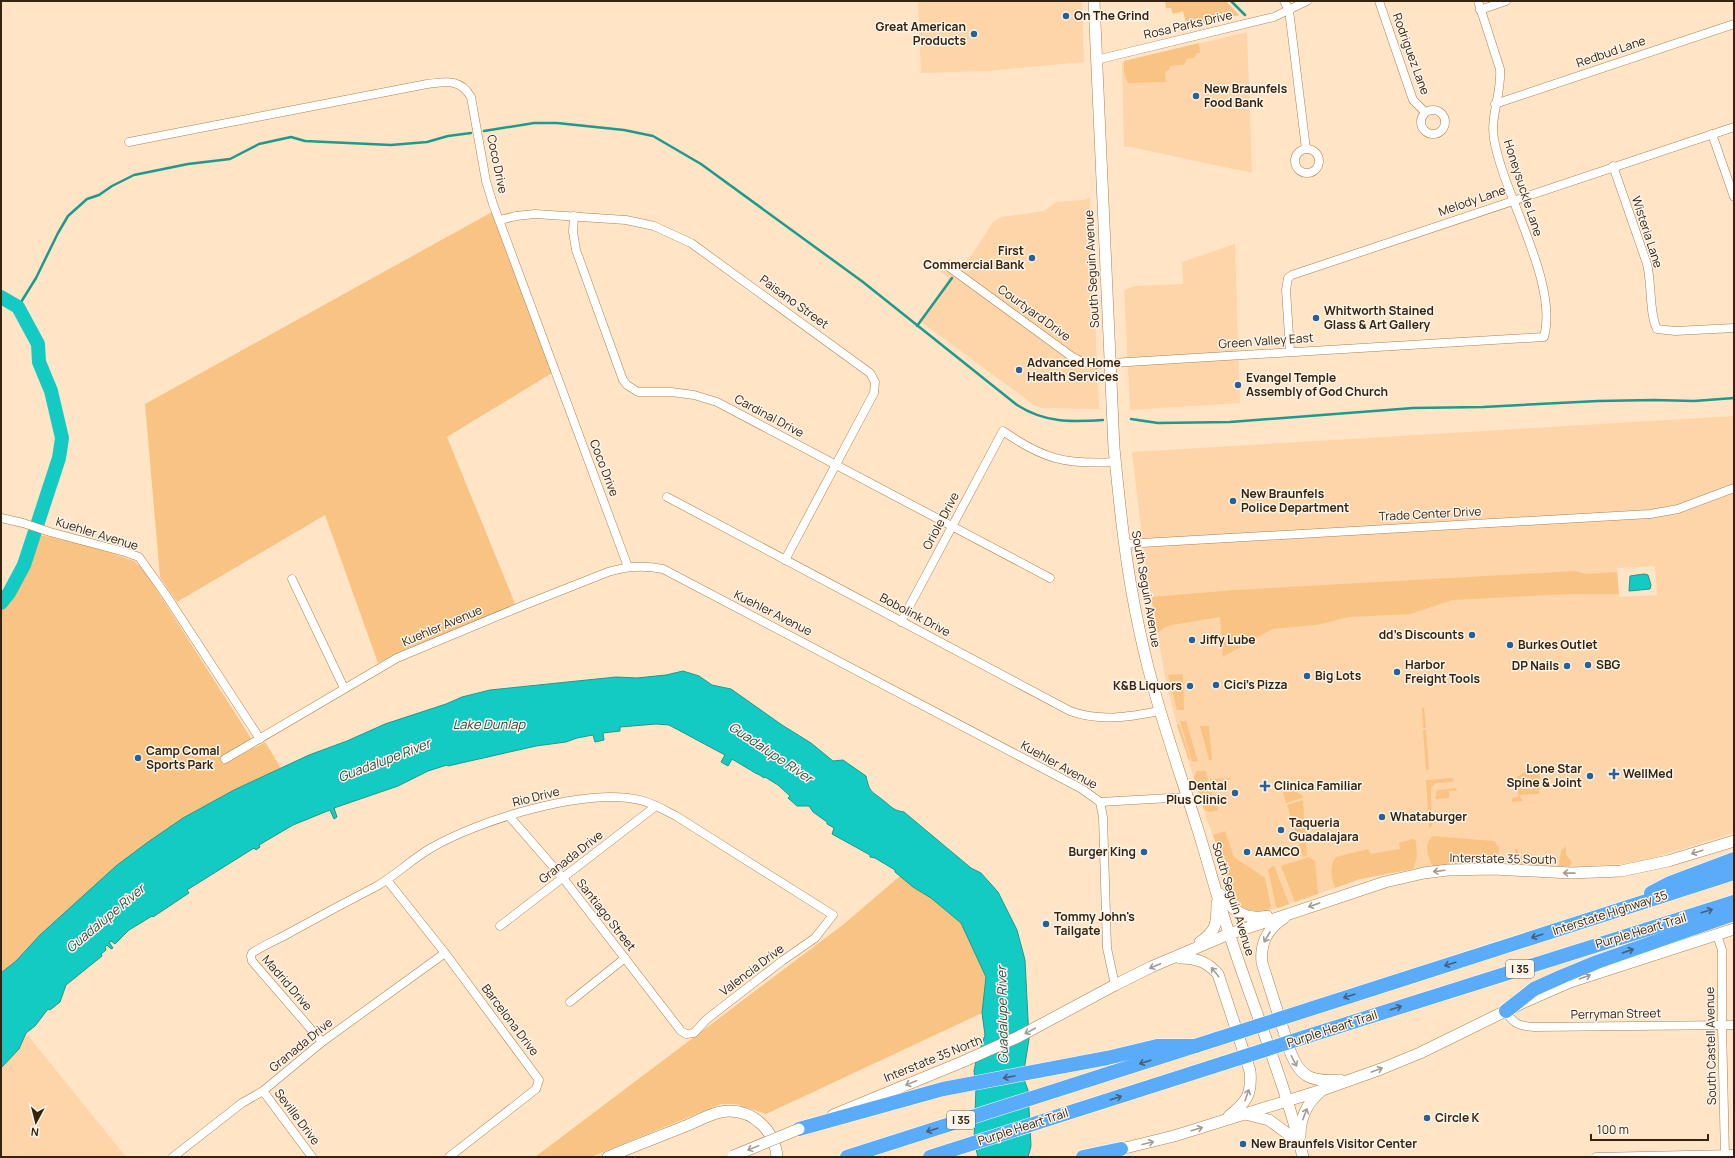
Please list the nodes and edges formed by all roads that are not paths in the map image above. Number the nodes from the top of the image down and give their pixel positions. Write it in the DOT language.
graph roads {
  1 [pos="1094,1"];
  2 [pos="1284,1"];
  3 [pos="1306,1"];
  4 [pos="1379,1"];
  5 [pos="1478,1"];
  6 [pos="1506,1"];
  7 [pos="1290,10"];
  8 [pos="1480,10"];
  9 [pos="1734,24"];
  10 [pos="1096,60"];
  11 [pos="1495,104"];
  12 [pos="1425,112"];
  13 [pos="1734,127"];
  14 [pos="1712,134"];
  15 [pos="129,142"];
  16 [pos="1306,149"];
  17 [pos="1613,166"];
  18 [pos="1734,197"];
  19 [pos="1513,200"];
  20 [pos="574,216"];
  21 [pos="500,220"];
  22 [pos="949,267"];
  23 [pos="1734,328"];
  24 [pos="1544,336"];
  25 [pos="1290,351"];
  26 [pos="1109,363"];
  27 [pos="1115,462"];
  28 [pos="836,465"];
  29 [pos="1734,488"];
  30 [pos="667,497"];
  31 [pos="1,518"];
  32 [pos="952,526"];
  33 [pos="1124,544"];
  34 [pos="785,560"];
  35 [pos="628,567"];
  36 [pos="1050,578"];
  37 [pos="292,579"];
  38 [pos="901,622"];
  39 [pos="344,688"];
  40 [pos="1160,711"];
  41 [pos="260,739"];
  42 [pos="225,759"];
  43 [pos="1187,797"];
  44 [pos="1100,802"];
  45 [pos="656,806"];
  46 [pos="509,816"];
  47 [pos="1734,841"];
  48 [pos="1734,859"];
  49 [pos="1734,874"];
  50 [pos="563,878"];
  51 [pos="388,880"];
  52 [pos="1217,890"];
  53 [pos="1734,902"];
  54 [pos="1295,911"];
  55 [pos="1610,913"];
  56 [pos="1734,914"];
  57 [pos="833,915"];
  58 [pos="500,926"];
  59 [pos="1734,930"];
  60 [pos="1229,934"];
  61 [pos="1717,935"];
  62 [pos="1486,952"];
  63 [pos="444,953"];
  64 [pos="251,956"];
  65 [pos="625,958"];
  66 [pos="1175,958"];
  67 [pos="1115,985"];
  68 [pos="570,1002"];
  69 [pos="1506,1011"];
  70 [pos="1722,1025"];
  71 [pos="1734,1025"];
  72 [pos="681,1030"];
  73 [pos="322,1042"];
  74 [pos="1196,1046"];
  75 [pos="1356,1078"];
  76 [pos="1322,1090"];
  77 [pos="263,1091"];
  78 [pos="1287,1100"];
  79 [pos="1245,1114"];
  80 [pos="1220,1122"];
  81 [pos="799,1129"];
  82 [pos="1300,1143"];
  83 [pos="1115,1153"];
  84 [pos="1734,1154"];
  85 [pos="731,1156"];
  86 [pos="1725,1156"];
  87 [pos="174,1157"];
  88 [pos="312,1157"];
  89 [pos="449,1157"];
  90 [pos="608,1157"];
  91 [pos="777,1157"];
  92 [pos="847,1157"];
  93 [pos="930,1157"];
  94 [pos="1083,1157"];
  95 [pos="1303,1157"];
  96 [pos="1596,1157"];
  1 -- 10 [label="main road, South Seguin Avenue"];
  2 -- 7 [label="street"];
  3 -- 7 [label="street, Rosa Parks Drive"];
  4 -- 12 [label="street, Rodriguez Lane"];
  5 -- 8 [label="street, Honeysuckle Lane"];
  6 -- 8 [label="street"];
  7 -- 10 [label="street, Rosa Parks Drive"];
  7 -- 16 [label="street"];
  8 -- 11 [label="street, Honeysuckle Lane"];
  9 -- 11 [label="street, Redbud Lane"];
  10 -- 26 [label="main road, South Seguin Avenue"];
  11 -- 19 [label="street, Honeysuckle Lane"];
  13 -- 14 [label="street, Melody Lane"];
  14 -- 17 [label="street, Melody Lane"];
  14 -- 18 [label="street"];
  15 -- 21 [label="street, Coco Drive"];
  17 -- 19 [label="street, Melody Lane"];
  17 -- 23 [label="street, Wisteria Lane"];
  19 -- 24 [label="street, Honeysuckle Lane"];
  19 -- 25 [label="street, Melody Lane"];
  20 -- 21 [label="street, Paisano Street"];
  20 -- 28 [label="street, Cardinal Drive"];
  20 -- 28 [label="street, Paisano Street"];
  21 -- 35 [label="street, Coco Drive"];
  22 -- 26 [label="street, Courtyard Drive"];
  24 -- 25 [label="street, Green Valley East"];
  25 -- 26 [label="street, Green Valley East"];
  26 -- 27 [label="main road, South Seguin Avenue"];
  27 -- 32 [label="street, Oriole Drive"];
  27 -- 33 [label="main road, South Seguin Avenue"];
  28 -- 32 [label="street, Cardinal Drive"];
  28 -- 34 [label="street, Paisano Street"];
  29 -- 33 [label="street, Trade Center Drive"];
  30 -- 34 [label="street, Bobolink Drive"];
  31 -- 41 [label="street, Kuehler Avenue"];
  32 -- 36 [label="street, Cardinal Drive"];
  32 -- 38 [label="street, Oriole Drive"];
  33 -- 40 [label="main road, South Seguin Avenue"];
  34 -- 38 [label="street, Bobolink Drive"];
  35 -- 39 [label="street, Kuehler Avenue"];
  35 -- 44 [label="street, Kuehler Avenue"];
  37 -- 39 [label="street"];
  38 -- 40 [label="street, Bobolink Drive"];
  39 -- 41 [label="street, Kuehler Avenue"];
  40 -- 43 [label="main road, South Seguin Avenue"];
  41 -- 42 [label="street, Kuehler Avenue"];
  43 -- 44 [label="street"];
  43 -- 52 [label="main road, South Seguin Avenue"];
  44 -- 67 [label="street, Kuehler Avenue"];
  45 -- 46 [label="street, Rio Drive"];
  45 -- 50 [label="street, Granada Drive"];
  45 -- 57 [label="street, Rio Drive"];
  46 -- 50 [label="street, Santiago Street"];
  46 -- 51 [label="street, Rio Drive"];
  47 -- 54 [label="main road, Interstate 35 South, one-way"];
  48 -- 55 [label="highway"];
  49 -- 55 [label="highway, Interstate Highway 35 / I 35"];
  50 -- 58 [label="street, Granada Drive"];
  50 -- 65 [label="street, Santiago Street"];
  51 -- 63 [label="street, Barcelona Drive"];
  51 -- 64 [label="street, Rio Drive"];
  52 -- 54 [label="main road"];
  52 -- 60 [label="main road, South Seguin Avenue"];
  52 -- 66 [label="main road"];
  93 -- 53 [label="highway, Purple Heart Trail / I 35, one-way, bridge"];
  54 -- 60 [label="main road, Interstate 35 South"];
  54 -- 75 [label="main road, one-way"];
  55 -- 62 [label="highway, Interstate Highway 35 / I 35, one-way"];
  69 -- 56 [label="highway, one-way"];
  57 -- 72 [label="street, Valencia Drive"];
  59 -- 61 [label="main road"];
  60 -- 66 [label="main road, Interstate 35 North"];
  60 -- 78 [label="main road, South Seguin Avenue"];
  69 -- 61 [label="main road, one-way"];
  61 -- 70 [label="street, South Castell Avenue"];
  62 -- 74 [label="highway, Purple Heart Trail / I 35, one-way, bridge"];
  63 -- 73 [label="street, Granada Drive"];
  63 -- 89 [label="street, Barcelona Drive"];
  64 -- 73 [label="street, Madrid Drive"];
  65 -- 68 [label="street"];
  65 -- 72 [label="street, Santiago Street"];
  66 -- 67 [label="main road, Interstate 35 North, one-way"];
  80 -- 66 [label="main road, one-way"];
  67 -- 81 [label="main road, Interstate 35 North, one-way"];
  69 -- 70 [label="street, Perryman Street"];
  75 -- 69 [label="main road, one-way"];
  70 -- 71 [label="street, Perryman Street"];
  70 -- 86 [label="street, South Castell Avenue"];
  73 -- 77 [label="street, Granada Drive"];
  74 -- 81 [label="highway, one-way"];
  74 -- 92 [label="highway, Purple Heart Trail / I 35, one-way"];
  75 -- 76 [label="main road"];
  76 -- 78 [label="main road"];
  82 -- 76 [label="main road, one-way"];
  77 -- 87 [label="street, Granada Drive"];
  77 -- 88 [label="street, Seville Drive"];
  78 -- 79 [label="main road"];
  78 -- 82 [label="main road, South Seguin Avenue"];
  79 -- 80 [label="main road"];
  79 -- 82 [label="main road"];
  83 -- 80 [label="main road, one-way"];
  81 -- 85 [label="main road, Interstate 35 North, one-way, bridge"];
  82 -- 95 [label="main road, South Seguin Avenue"];
  83 -- 94 [label="highway"];
  84 -- 86 [label="street"];
  86 -- 96 [label="street"];
  90 -- 91 [label="main road"];
}
